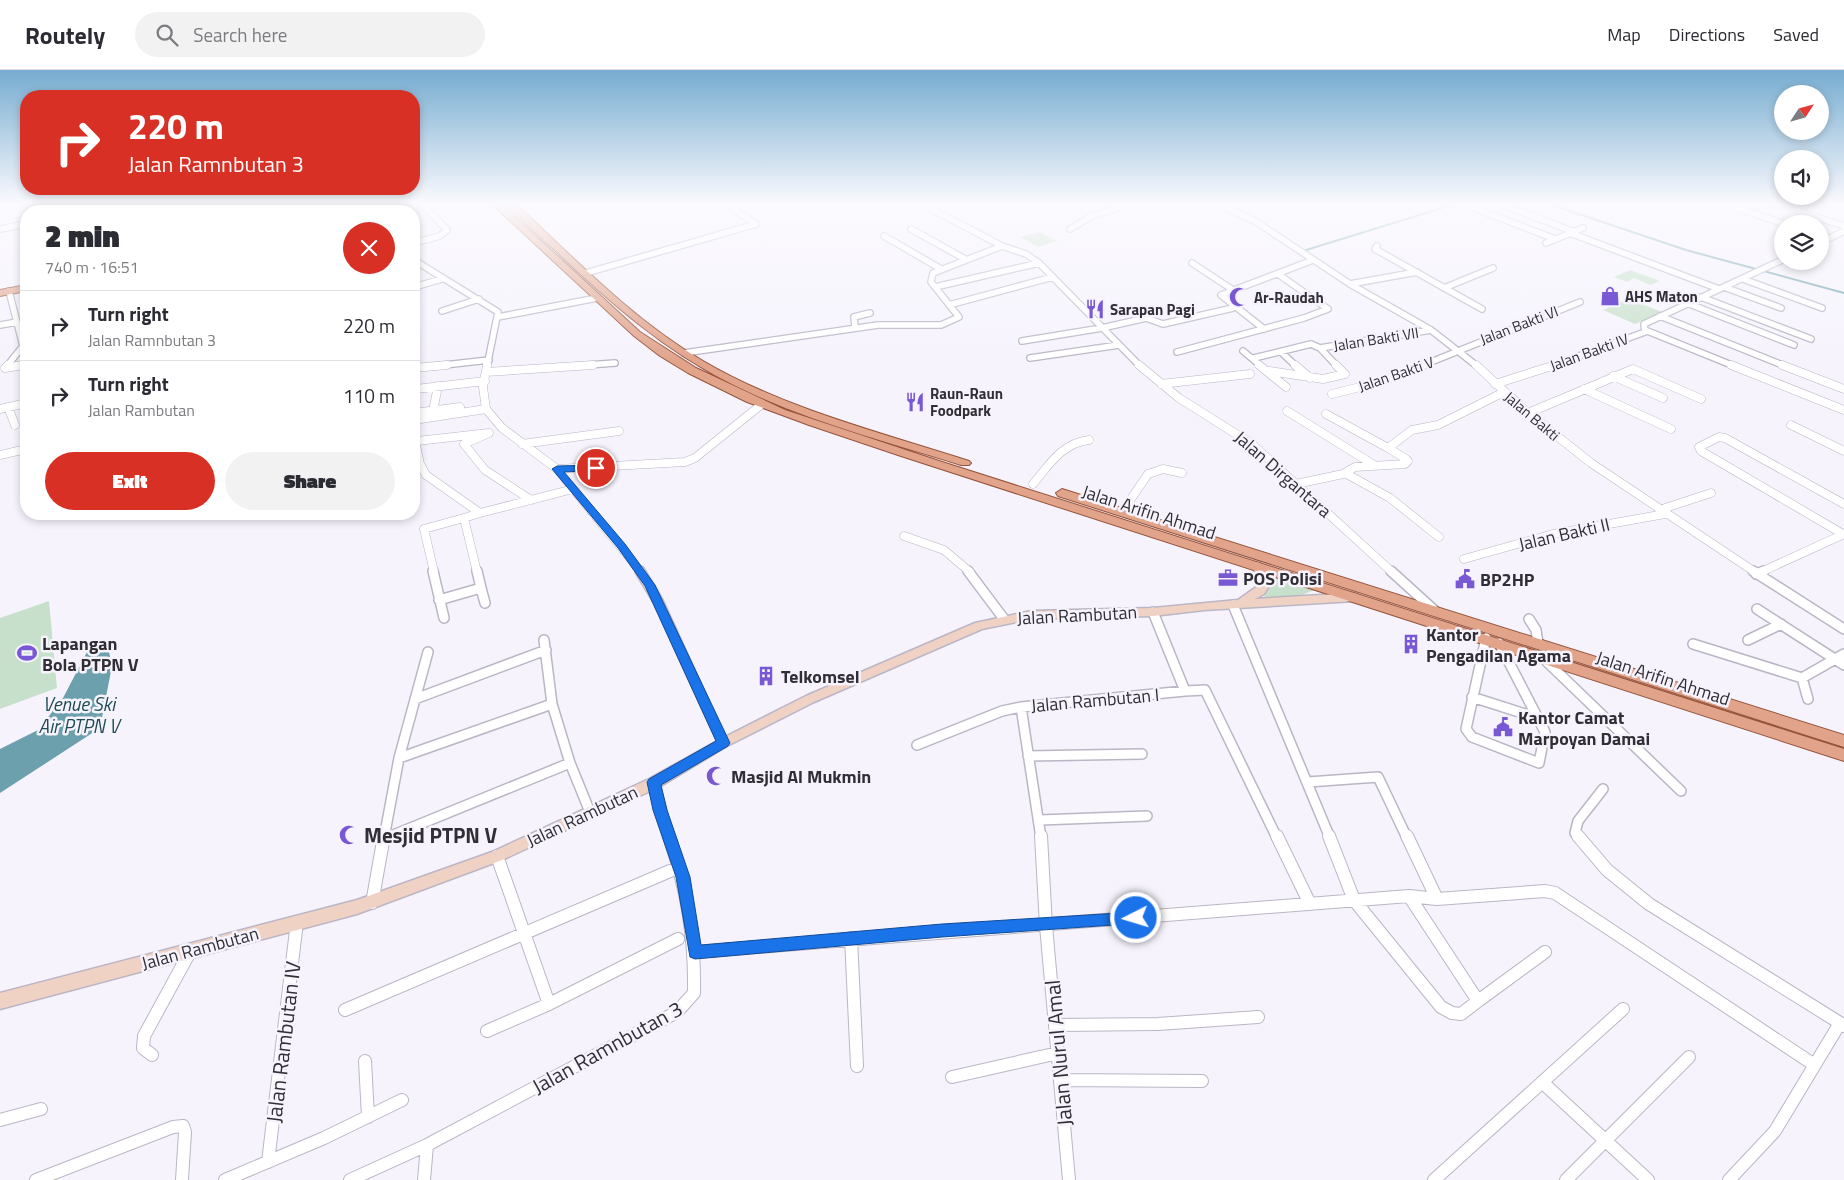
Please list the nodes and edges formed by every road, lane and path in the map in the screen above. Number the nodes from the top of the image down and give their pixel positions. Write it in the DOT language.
graph roads {
  1 [pos="553,257"];
  2 [pos="568,257"];
  3 [pos="642,257"];
  4 [pos="920,257"];
  5 [pos="959,257"];
  6 [pos="973,257"];
  7 [pos="1030,257"];
  8 [pos="1308,257"];
  9 [pos="1389,257"];
  10 [pos="1638,257"];
  11 [pos="965,260"];
  12 [pos="1313,260"];
  13 [pos="1039,263"];
  14 [pos="1192,263"];
  15 [pos="420,264"];
  16 [pos="1774,264"];
  17 [pos="1493,268"];
  18 [pos="941,269"];
  19 [pos="1417,272"];
  20 [pos="1758,272"];
  21 [pos="586,273"];
  22 [pos="1278,274"];
  23 [pos="1054,277"];
  24 [pos="442,279"];
  25 [pos="1743,279"];
  26 [pos="20,284"];
  27 [pos="1350,284"];
  28 [pos="420,285"];
  29 [pos="935,287"];
  30 [pos="1444,288"];
  31 [pos="1722,288"];
  32 [pos="20,289"];
  33 [pos="1233,290"];
  34 [pos="3,291"];
  35 [pos="1701,297"];
  36 [pos="597,298"];
  37 [pos="479,299"];
  38 [pos="1580,302"];
  39 [pos="1687,303"];
  40 [pos="949,306"];
  41 [pos="625,307"];
  42 [pos="1234,308"];
  43 [pos="1781,308"];
  44 [pos="1822,308"];
  45 [pos="1482,309"];
  46 [pos="442,311"];
  47 [pos="612,311"];
  48 [pos="870,313"];
  49 [pos="1660,316"];
  50 [pos="498,317"];
  51 [pos="16,322"];
  52 [pos="0,325"];
  53 [pos="855,328"];
  54 [pos="1102,328"];
  55 [pos="1264,329"];
  56 [pos="1431,330"];
  57 [pos="1645,330"];
  58 [pos="20,338"];
  59 [pos="1811,339"];
  60 [pos="1022,341"];
  61 [pos="1794,344"];
  62 [pos="1119,345"];
  63 [pos="20,348"];
  64 [pos="1320,348"];
  65 [pos="1458,349"];
  66 [pos="1244,351"];
  67 [pos="1177,352"];
  68 [pos="1281,352"];
  69 [pos="684,353"];
  70 [pos="1030,358"];
  71 [pos="1254,358"];
  72 [pos="489,360"];
  73 [pos="614,363"];
  74 [pos="20,365"];
  75 [pos="420,367"];
  76 [pos="2,368"];
  77 [pos="1631,369"];
  78 [pos="1269,371"];
  79 [pos="486,372"];
  80 [pos="0,374"];
  81 [pos="1250,374"];
  82 [pos="1613,376"];
  83 [pos="1310,378"];
  84 [pos="485,381"];
  85 [pos="1161,384"];
  86 [pos="1495,384"];
  87 [pos="438,386"];
  88 [pos="1286,387"];
  89 [pos="420,388"];
  90 [pos="1584,389"];
  91 [pos="1844,389"];
  92 [pos="1504,392"];
  93 [pos="1332,394"];
  94 [pos="1662,398"];
  95 [pos="1701,398"];
  96 [pos="20,404"];
  97 [pos="762,404"];
  98 [pos="434,406"];
  99 [pos="486,406"];
  100 [pos="8,407"];
  101 [pos="0,409"];
  102 [pos="1844,410"];
  103 [pos="1287,411"];
  104 [pos="420,412"];
  105 [pos="1528,413"];
  106 [pos="1326,414"];
  107 [pos="420,419"];
  108 [pos="15,425"];
  109 [pos="1791,425"];
  110 [pos="502,428"];
  111 [pos="1672,428"];
  112 [pos="620,431"];
  113 [pos="488,433"];
  114 [pos="459,435"];
  115 [pos="420,439"];
  116 [pos="1089,440"];
  117 [pos="464,444"];
  118 [pos="522,444"];
  119 [pos="1388,448"];
  120 [pos="20,450"];
  121 [pos="1844,451"];
  122 [pos="0,455"];
  123 [pos="420,464"];
  124 [pos="1374,465"];
  125 [pos="557,469"];
  126 [pos="969,470"];
  127 [pos="1182,473"];
  128 [pos="1345,473"];
  129 [pos="1033,484"];
  130 [pos="1296,484"];
  131 [pos="573,489"];
  132 [pos="1711,493"];
  133 [pos="531,500"];
  134 [pos="1844,504"];
  135 [pos="1122,512"];
  136 [pos="1662,512"];
  137 [pos="480,513"];
  138 [pos="464,518"];
  139 [pos="1843,534"];
  140 [pos="904,536"];
  141 [pos="1439,537"];
  142 [pos="1464,559"];
  143 [pos="1256,565"];
  144 [pos="1756,574"];
  145 [pos="481,588"];
  146 [pos="1357,597"];
  147 [pos="439,600"];
  148 [pos="485,603"];
  149 [pos="1236,605"];
  150 [pos="1756,609"];
  151 [pos="1434,610"];
  152 [pos="1152,612"];
  153 [pos="444,618"];
  154 [pos="1529,618"];
  155 [pos="1004,619"];
  156 [pos="1781,624"];
  157 [pos="1844,629"];
  158 [pos="1486,638"];
  159 [pos="1748,640"];
  160 [pos="1499,643"];
  161 [pos="1538,643"];
  162 [pos="1693,644"];
  163 [pos="428,652"];
  164 [pos="1844,654"];
  165 [pos="1541,656"];
  166 [pos="1834,659"];
  167 [pos="1844,665"];
  168 [pos="1802,678"];
  169 [pos="1185,691"];
  170 [pos="1672,693"];
  171 [pos="1472,697"];
  172 [pos="415,698"];
  173 [pos="1808,700"];
  174 [pos="552,704"];
  175 [pos="1021,707"];
  176 [pos="1538,718"];
  177 [pos="1844,740"];
  178 [pos="723,743"];
  179 [pos="917,745"];
  180 [pos="1142,754"];
  181 [pos="1844,755"];
  182 [pos="1028,756"];
  183 [pos="399,758"];
  184 [pos="570,763"];
  185 [pos="654,782"];
  186 [pos="1308,782"];
  187 [pos="1603,789"];
  188 [pos="1681,791"];
  189 [pos="590,812"];
  190 [pos="1147,816"];
  191 [pos="1040,820"];
  192 [pos="383,839"];
  193 [pos="497,856"];
  194 [pos="670,871"];
  195 [pos="1409,896"];
  196 [pos="1437,899"];
  197 [pos="1354,900"];
  198 [pos="372,903"];
  199 [pos="1310,904"];
  200 [pos="297,922"];
  201 [pos="1046,926"];
  202 [pos="524,935"];
  203 [pos="678,938"];
  204 [pos="851,938"];
  205 [pos="191,950"];
  206 [pos="695,952"];
  207 [pos="1545,952"];
  208 [pos="0,1001"];
  209 [pos="1478,1001"];
  210 [pos="549,1004"];
  211 [pos="1623,1009"];
  212 [pos="345,1010"];
  213 [pos="1258,1017"];
  214 [pos="1056,1025"];
  215 [pos="1842,1025"];
  216 [pos="488,1031"];
  217 [pos="1058,1053"];
  218 [pos="152,1055"];
  219 [pos="1689,1057"];
  220 [pos="365,1061"];
  221 [pos="1813,1064"];
  222 [pos="857,1066"];
  223 [pos="952,1077"];
  224 [pos="1060,1080"];
  225 [pos="1202,1080"];
  226 [pos="1542,1082"];
  227 [pos="402,1100"];
  228 [pos="41,1109"];
  229 [pos="368,1117"];
  230 [pos="0,1120"];
  231 [pos="1605,1140"];
  232 [pos="428,1145"];
  233 [pos="268,1162"];
  234 [pos="36,1180"];
  235 [pos="182,1180"];
  236 [pos="225,1180"];
  237 [pos="350,1180"];
  238 [pos="424,1180"];
  239 [pos="1069,1180"];
  240 [pos="1434,1180"];
  241 [pos="1566,1180"];
  242 [pos="1648,1180"];
  243 [pos="1729,1180"];
  1 -- 36 [label="main road, Jalan Arifin Ahmad"];
  2 -- 21 [label="main road, Jalan Arifin Ahmad"];
  3 -- 21 [label="street"];
  4 -- 18 [label="street"];
  5 -- 11 [label="street"];
  6 -- 11 [label="street"];
  7 -- 13 [label="street, Jalan Dirgantara"];
  8 -- 12 [label="street, Jalan Bakti"];
  9 -- 19 [label="street"];
  10 -- 31 [label="street"];
  11 -- 18 [label="street"];
  12 -- 22 [label="street"];
  12 -- 27 [label="street, Jalan Bakti"];
  13 -- 23 [label="street, Jalan Dirgantara"];
  13 -- 29 [label="street"];
  14 -- 33 [label="street"];
  15 -- 24 [label="street"];
  16 -- 20 [label="street"];
  17 -- 30 [label="street"];
  18 -- 29 [label="street"];
  19 -- 27 [label="street"];
  19 -- 30 [label="street"];
  20 -- 25 [label="street, Jalan Bakti IV"];
  21 -- 41 [label="main road, Jalan Arifin Ahmad"];
  22 -- 33 [label="street"];
  22 -- 55 [label="street"];
  23 -- 40 [label="street"];
  23 -- 54 [label="street, Jalan Dirgantara"];
  24 -- 28 [label="street"];
  24 -- 37 [label="street"];
  25 -- 31 [label="street, Jalan Bakti IV"];
  25 -- 44 [label="street"];
  26 -- 34 [label="main road"];
  27 -- 56 [label="street, Jalan Bakti"];
  29 -- 40 [label="street"];
  30 -- 45 [label="street"];
  31 -- 35 [label="street, Jalan Bakti IV"];
  31 -- 43 [label="street"];
  32 -- 34 [label="main road"];
  33 -- 42 [label="street"];
  34 -- 51 [label="street"];
  35 -- 39 [label="street, Jalan Bakti IV"];
  35 -- 59 [label="street"];
  36 -- 47 [label="main road, Jalan Arifin Ahmad"];
  36 -- 50 [label="street"];
  37 -- 46 [label="street"];
  37 -- 50 [label="street"];
  38 -- 65 [label="street, Jalan Bakti VI"];
  39 -- 49 [label="street, Jalan Bakti IV"];
  39 -- 61 [label="street"];
  40 -- 53 [label="street"];
  41 -- 47 [label="main road"];
  41 -- 69 [label="main road, Jalan Arifin Ahmad"];
  42 -- 54 [label="street"];
  42 -- 55 [label="street"];
  47 -- 97 [label="main road, Jalan Arifin Ahmad"];
  48 -- 53 [label="street"];
  49 -- 57 [label="street, Jalan Bakti IV"];
  49 -- 91 [label="street"];
  50 -- 72 [label="street"];
  51 -- 52 [label="street"];
  51 -- 58 [label="street"];
  53 -- 69 [label="street"];
  54 -- 60 [label="street"];
  54 -- 62 [label="street, Jalan Dirgantara"];
  55 -- 67 [label="street"];
  56 -- 64 [label="street, Jalan Bakti VII"];
  56 -- 65 [label="street, Jalan Bakti"];
  57 -- 86 [label="street, Jalan Bakti IV"];
  57 -- 102 [label="street"];
  62 -- 70 [label="street"];
  62 -- 85 [label="street, Jalan Dirgantara"];
  63 -- 76 [label="street"];
  64 -- 68 [label="street, Jalan Bakti VII"];
  64 -- 83 [label="street"];
  65 -- 86 [label="street, Jalan Bakti"];
  65 -- 93 [label="street, Jalan Bakti V"];
  66 -- 71 [label="street"];
  68 -- 71 [label="street, Jalan Bakti VII"];
  68 -- 83 [label="street"];
  69 -- 126 [label="main road, Jalan Arifin Ahmad"];
  71 -- 78 [label="street"];
  72 -- 75 [label="street"];
  72 -- 79 [label="street"];
  73 -- 79 [label="street"];
  74 -- 76 [label="street"];
  76 -- 80 [label="street"];
  77 -- 82 [label="street"];
  77 -- 95 [label="street"];
  78 -- 83 [label="street"];
  78 -- 88 [label="street"];
  79 -- 84 [label="street"];
  81 -- 85 [label="street"];
  82 -- 90 [label="street"];
  82 -- 94 [label="street"];
  84 -- 87 [label="street"];
  84 -- 99 [label="street"];
  85 -- 130 [label="street, Jalan Dirgantara"];
  86 -- 92 [label="street, Jalan Bakti"];
  87 -- 89 [label="street"];
  87 -- 98 [label="street"];
  90 -- 105 [label="street"];
  90 -- 111 [label="street"];
  92 -- 105 [label="street, Jalan Bakti"];
  92 -- 119 [label="street"];
  96 -- 100 [label="street"];
  97 -- 125 [label="street"];
  97 -- 126 [label="main road, Jalan Arifin Ahmad"];
  99 -- 104 [label="street"];
  99 -- 107 [label="street"];
  99 -- 110 [label="street"];
  100 -- 101 [label="street"];
  100 -- 108 [label="street"];
  103 -- 124 [label="street"];
  105 -- 136 [label="street, Jalan Bakti"];
  106 -- 119 [label="street"];
  109 -- 121 [label="street"];
  110 -- 113 [label="street"];
  110 -- 118 [label="street"];
  112 -- 118 [label="street"];
  113 -- 114 [label="street"];
  113 -- 117 [label="street"];
  114 -- 115 [label="street"];
  114 -- 117 [label="street"];
  116 -- 129 [label="street"];
  117 -- 133 [label="street"];
  118 -- 125 [label="street"];
  119 -- 124 [label="street"];
  120 -- 122 [label="street"];
  123 -- 137 [label="street"];
  124 -- 128 [label="street"];
  125 -- 131 [label="street"];
  126 -- 129 [label="main road, Jalan Arifin Ahmad"];
  126 -- 143 [label="main road, Jalan Arifin Ahmad"];
  127 -- 135 [label="street"];
  128 -- 130 [label="street"];
  128 -- 141 [label="street"];
  129 -- 135 [label="main road, Jalan Arifin Ahmad"];
  130 -- 151 [label="street, Jalan Dirgantara"];
  131 -- 133 [label="street"];
  131 -- 178 [label="street"];
  132 -- 136 [label="street, Jalan Bakti II"];
  133 -- 137 [label="street"];
  134 -- 139 [label="street"];
  135 -- 151 [label="main road, Jalan Arifin Ahmad"];
  136 -- 142 [label="street, Jalan Bakti II"];
  136 -- 144 [label="street, Jalan Bakti"];
  137 -- 138 [label="street"];
  138 -- 145 [label="street"];
  138 -- 147 [label="street"];
  139 -- 144 [label="street"];
  140 -- 155 [label="street"];
  143 -- 146 [label="main road, Jalan Arifin Ahmad"];
  143 -- 149 [label="main road, Jalan Rambutan"];
  144 -- 157 [label="street, Jalan Bakti"];
  145 -- 147 [label="street"];
  145 -- 148 [label="street"];
  146 -- 149 [label="main road, Jalan Rambutan"];
  146 -- 158 [label="main road, Jalan Arifin Ahmad"];
  147 -- 153 [label="street"];
  149 -- 152 [label="main road, Jalan Rambutan"];
  149 -- 186 [label="street"];
  150 -- 156 [label="street"];
  151 -- 161 [label="main road, Jalan Arifin Ahmad"];
  152 -- 155 [label="main road, Jalan Rambutan"];
  152 -- 169 [label="street, Jalan Rambutan I"];
  154 -- 161 [label="street"];
  155 -- 178 [label="main road, Jalan Rambutan"];
  156 -- 159 [label="street"];
  156 -- 166 [label="street"];
  158 -- 160 [label="main road, Jalan Arifin Ahmad"];
  158 -- 171 [label="street"];
  160 -- 165 [label="main road, Jalan Arifin Ahmad"];
  160 -- 176 [label="street"];
  161 -- 170 [label="main road, Jalan Arifin Ahmad"];
  162 -- 168 [label="street"];
  163 -- 172 [label="street"];
  164 -- 166 [label="street"];
  165 -- 170 [label="main road, Jalan Arifin Ahmad"];
  165 -- 188 [label="street"];
  166 -- 167 [label="street"];
  166 -- 168 [label="street"];
  168 -- 173 [label="street"];
  169 -- 175 [label="street, Jalan Rambutan I"];
  169 -- 199 [label="street"];
  170 -- 177 [label="main road, Jalan Arifin Ahmad"];
  170 -- 181 [label="main road, Jalan Arifin Ahmad"];
  171 -- 176 [label="street"];
  171 -- 176 [label="street"];
  172 -- 174 [label="street"];
  172 -- 183 [label="street"];
  174 -- 183 [label="street"];
  174 -- 184 [label="street"];
  175 -- 179 [label="street"];
  175 -- 182 [label="street, Jalan Rambutan I"];
  178 -- 185 [label="main road, Jalan Rambutan"];
  180 -- 182 [label="street"];
  182 -- 191 [label="street, Jalan Rambutan I"];
  183 -- 192 [label="street"];
  184 -- 189 [label="street"];
  184 -- 192 [label="street"];
  185 -- 189 [label="main road, Jalan Rambutan"];
  185 -- 206 [label="street, Jalan Ramnbutan 3"];
  186 -- 196 [label="street"];
  186 -- 197 [label="street"];
  187 -- 215 [label="street"];
  189 -- 193 [label="main road, Jalan Rambutan"];
  190 -- 191 [label="street"];
  191 -- 201 [label="street, Jalan Rambutan I"];
  192 -- 198 [label="street"];
  193 -- 198 [label="main road, Jalan Rambutan"];
  193 -- 202 [label="street"];
  194 -- 202 [label="street"];
  195 -- 196 [label="street"];
  195 -- 197 [label="street"];
  195 -- 209 [label="street"];
  196 -- 221 [label="street"];
  197 -- 199 [label="street"];
  197 -- 209 [label="street"];
  198 -- 200 [label="main road, Jalan Rambutan"];
  199 -- 201 [label="street"];
  200 -- 205 [label="main road, Jalan Rambutan"];
  200 -- 233 [label="street, Jalan Rambutan IV"];
  201 -- 204 [label="street"];
  201 -- 214 [label="street, Jalan Nurul Amal"];
  202 -- 210 [label="street"];
  202 -- 212 [label="street"];
  203 -- 210 [label="street"];
  204 -- 206 [label="street"];
  204 -- 222 [label="street"];
  205 -- 208 [label="main road, Jalan Rambutan"];
  205 -- 218 [label="street"];
  206 -- 232 [label="street, Jalan Ramnbutan 3"];
  207 -- 209 [label="street"];
  210 -- 216 [label="street"];
  211 -- 226 [label="street"];
  213 -- 214 [label="street"];
  214 -- 217 [label="street, Jalan Nurul Amal"];
  215 -- 221 [label="street"];
  217 -- 223 [label="street"];
  217 -- 224 [label="street, Jalan Nurul Amal"];
  219 -- 231 [label="street"];
  220 -- 229 [label="street"];
  221 -- 243 [label="street"];
  224 -- 225 [label="street"];
  224 -- 239 [label="street, Jalan Nurul Amal"];
  226 -- 231 [label="street"];
  226 -- 240 [label="street"];
  227 -- 229 [label="street"];
  228 -- 230 [label="street"];
  229 -- 233 [label="street"];
  231 -- 241 [label="street"];
  231 -- 242 [label="street"];
  232 -- 237 [label="street, Jalan Ramnbutan 3"];
  232 -- 238 [label="street"];
  233 -- 236 [label="street"];
  234 -- 235 [label="street"];
}
